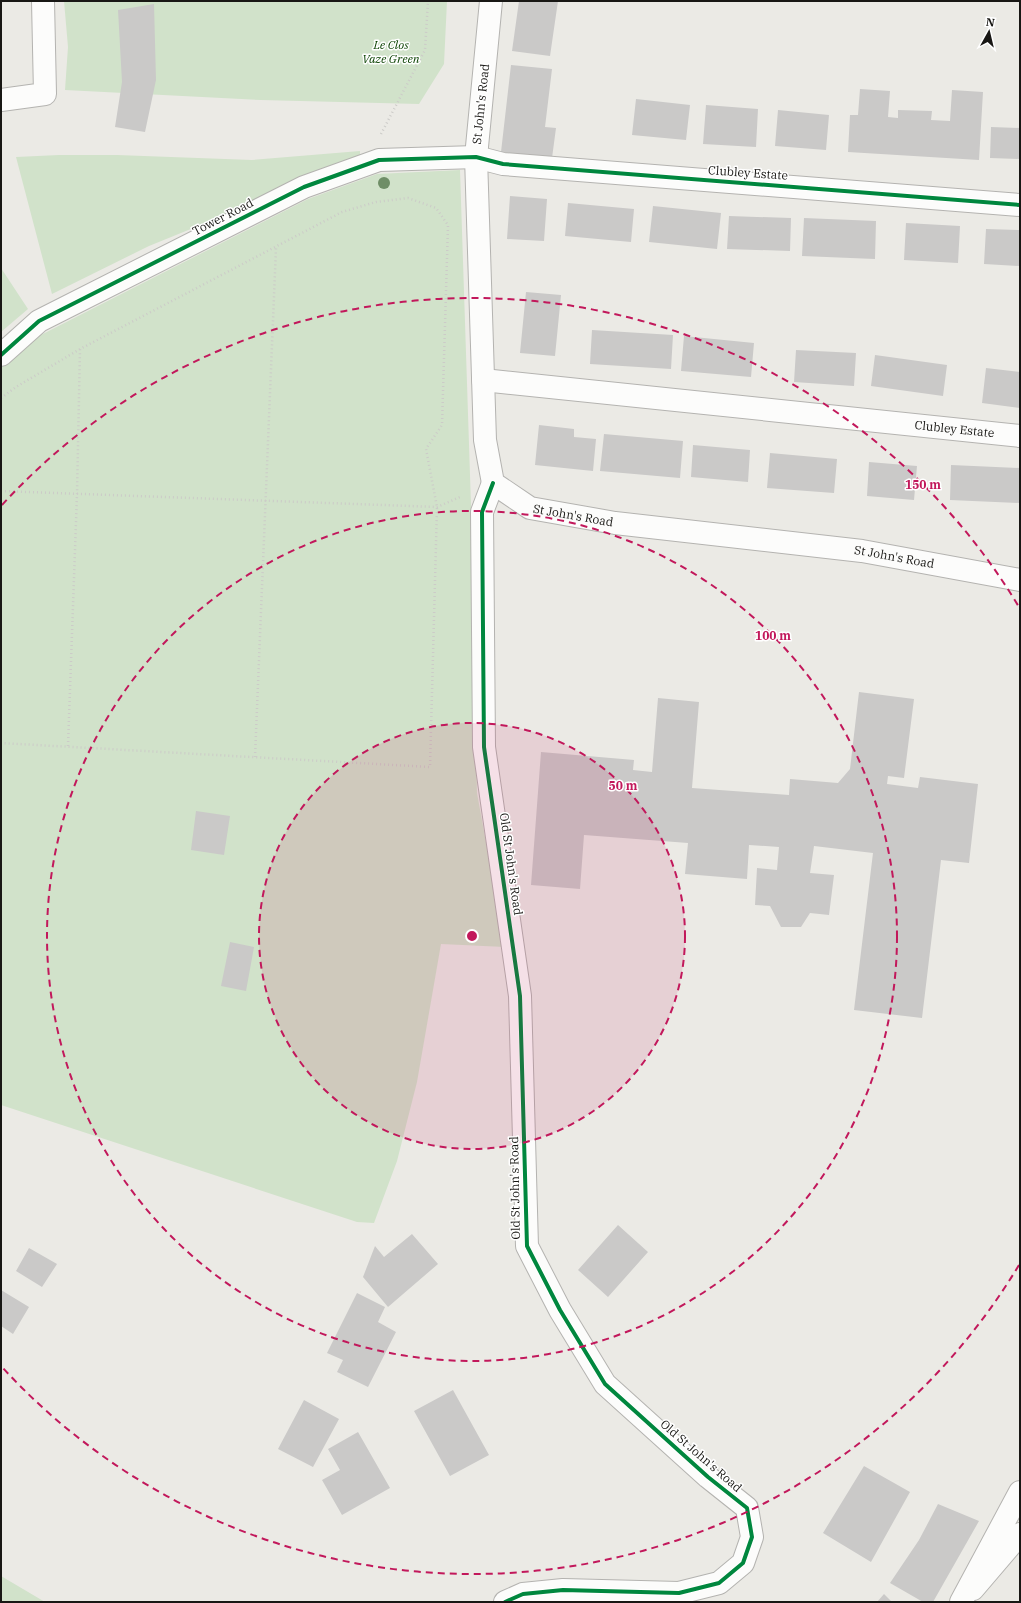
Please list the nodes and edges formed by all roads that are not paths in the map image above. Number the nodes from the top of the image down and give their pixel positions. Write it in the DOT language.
graph roads {
  1 [pos="43,1"];
  2 [pos="491,1"];
  3 [pos="1,100"];
  4 [pos="476,157"];
  5 [pos="1020,205"];
  6 [pos="1,355"];
  7 [pos="483,380"];
  8 [pos="1020,436"];
  9 [pos="493,483"];
  10 [pos="1020,580"];
  11 [pos="1020,1492"];
  12 [pos="1020,1534"];
  13 [pos="505,1602"];
  14 [pos="962,1602"];
  1 -- 3 [label="street"];
  2 -- 4 [label="street, St John's Road"];
  4 -- 5 [label="street, Clubley Estate"];
  4 -- 6 [label="street, Tower Road"];
  4 -- 7 [label="street, St John's Road"];
  7 -- 8 [label="street, Clubley Estate"];
  7 -- 9 [label="street, St John's Road"];
  9 -- 10 [label="street, St John's Road"];
  9 -- 13 [label="street, Old St John's Road"];
  11 -- 14 [label="street"];
  12 -- 14 [label="street"];
}
